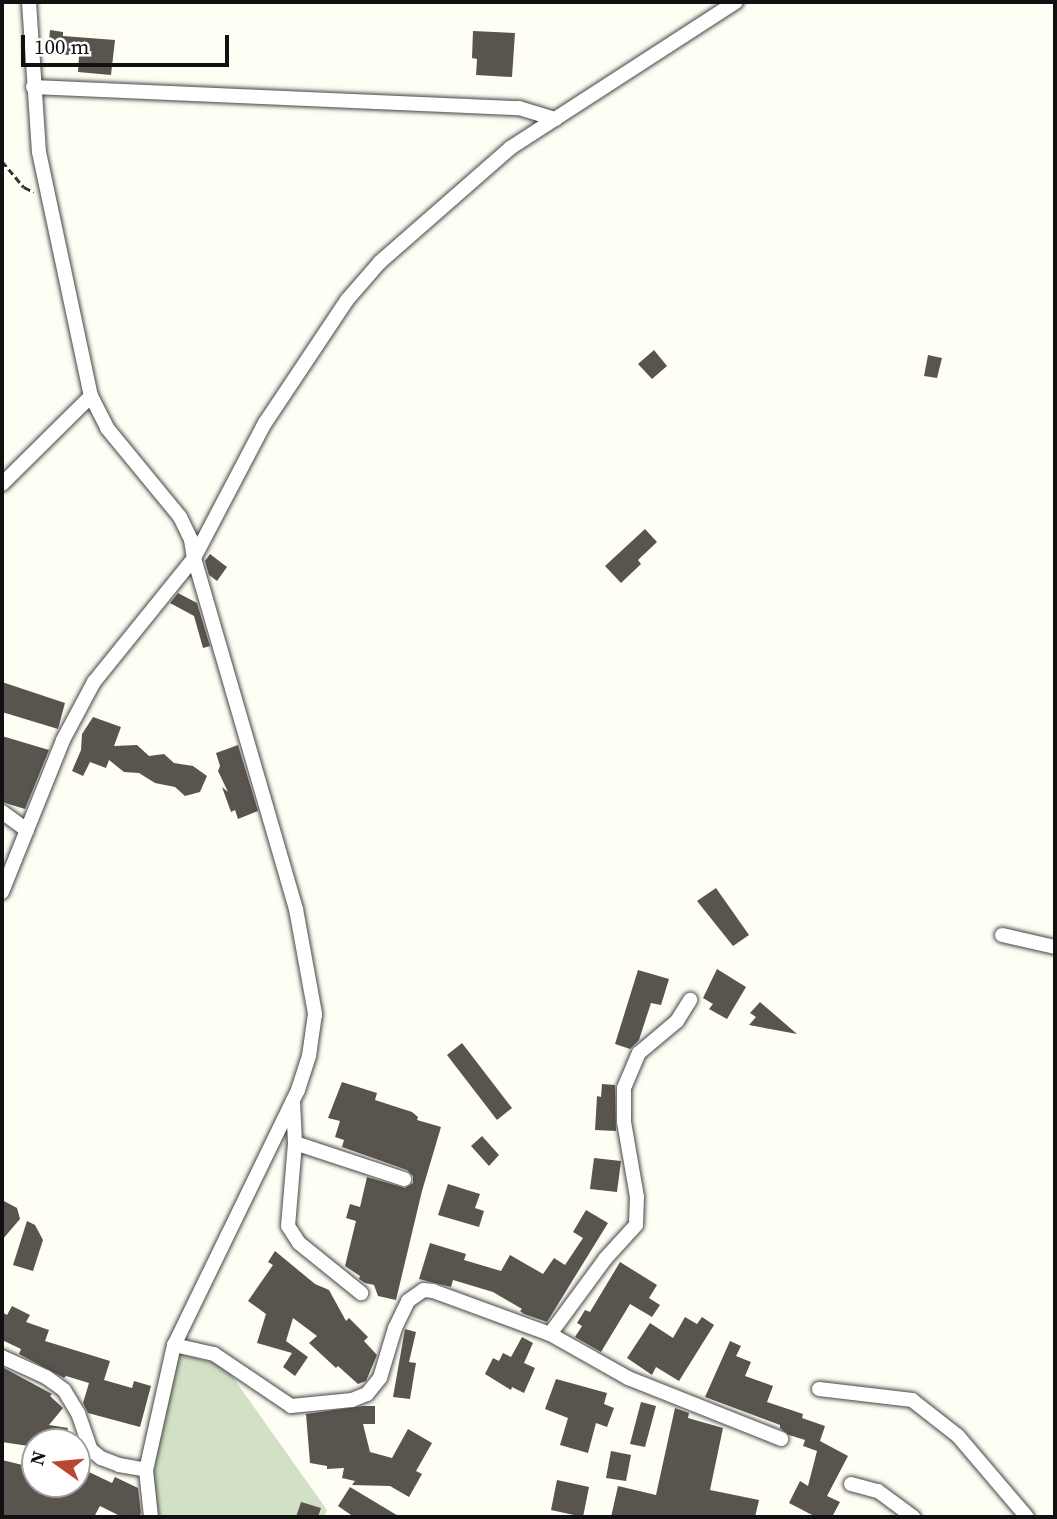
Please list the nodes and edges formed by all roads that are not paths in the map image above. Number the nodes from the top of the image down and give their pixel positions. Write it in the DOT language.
graph roads {
  1 [pos="29,2"];
  2 [pos="736,2"];
  3 [pos="33,87"];
  4 [pos="555,119"];
  5 [pos="91,396"];
  6 [pos="2,484"];
  7 [pos="194,558"];
  8 [pos="2,812"];
  9 [pos="27,830"];
  10 [pos="2,892"];
  11 [pos="1002,935"];
  12 [pos="1055,947"];
  13 [pos="690,1000"];
  14 [pos="293,1101"];
  15 [pos="295,1143"];
  16 [pos="404,1179"];
  17 [pos="361,1293"];
  18 [pos="550,1334"];
  19 [pos="174,1345"];
  20 [pos="2,1357"];
  21 [pos="818,1388"];
  22 [pos="781,1439"];
  23 [pos="146,1470"];
  24 [pos="851,1484"];
  25 [pos="151,1517"];
  26 [pos="913,1517"];
  27 [pos="1027,1517"];
  1 -- 3 [label="street"];
  2 -- 4 [label="street"];
  3 -- 4 [label="street"];
  3 -- 5 [label="street"];
  4 -- 7 [label="street"];
  5 -- 6 [label="street"];
  5 -- 7 [label="street"];
  7 -- 9 [label="street"];
  7 -- 14 [label="street"];
  8 -- 9 [label="street"];
  9 -- 10 [label="street"];
  11 -- 12 [label="street"];
  13 -- 18 [label="street"];
  14 -- 15 [label="street"];
  14 -- 19 [label="street"];
  15 -- 16 [label="street"];
  15 -- 17 [label="street"];
  18 -- 19 [label="street"];
  18 -- 22 [label="street"];
  19 -- 23 [label="street"];
  20 -- 23 [label="street"];
  21 -- 27 [label="street"];
  23 -- 25 [label="street"];
  24 -- 26 [label="street"];
}
